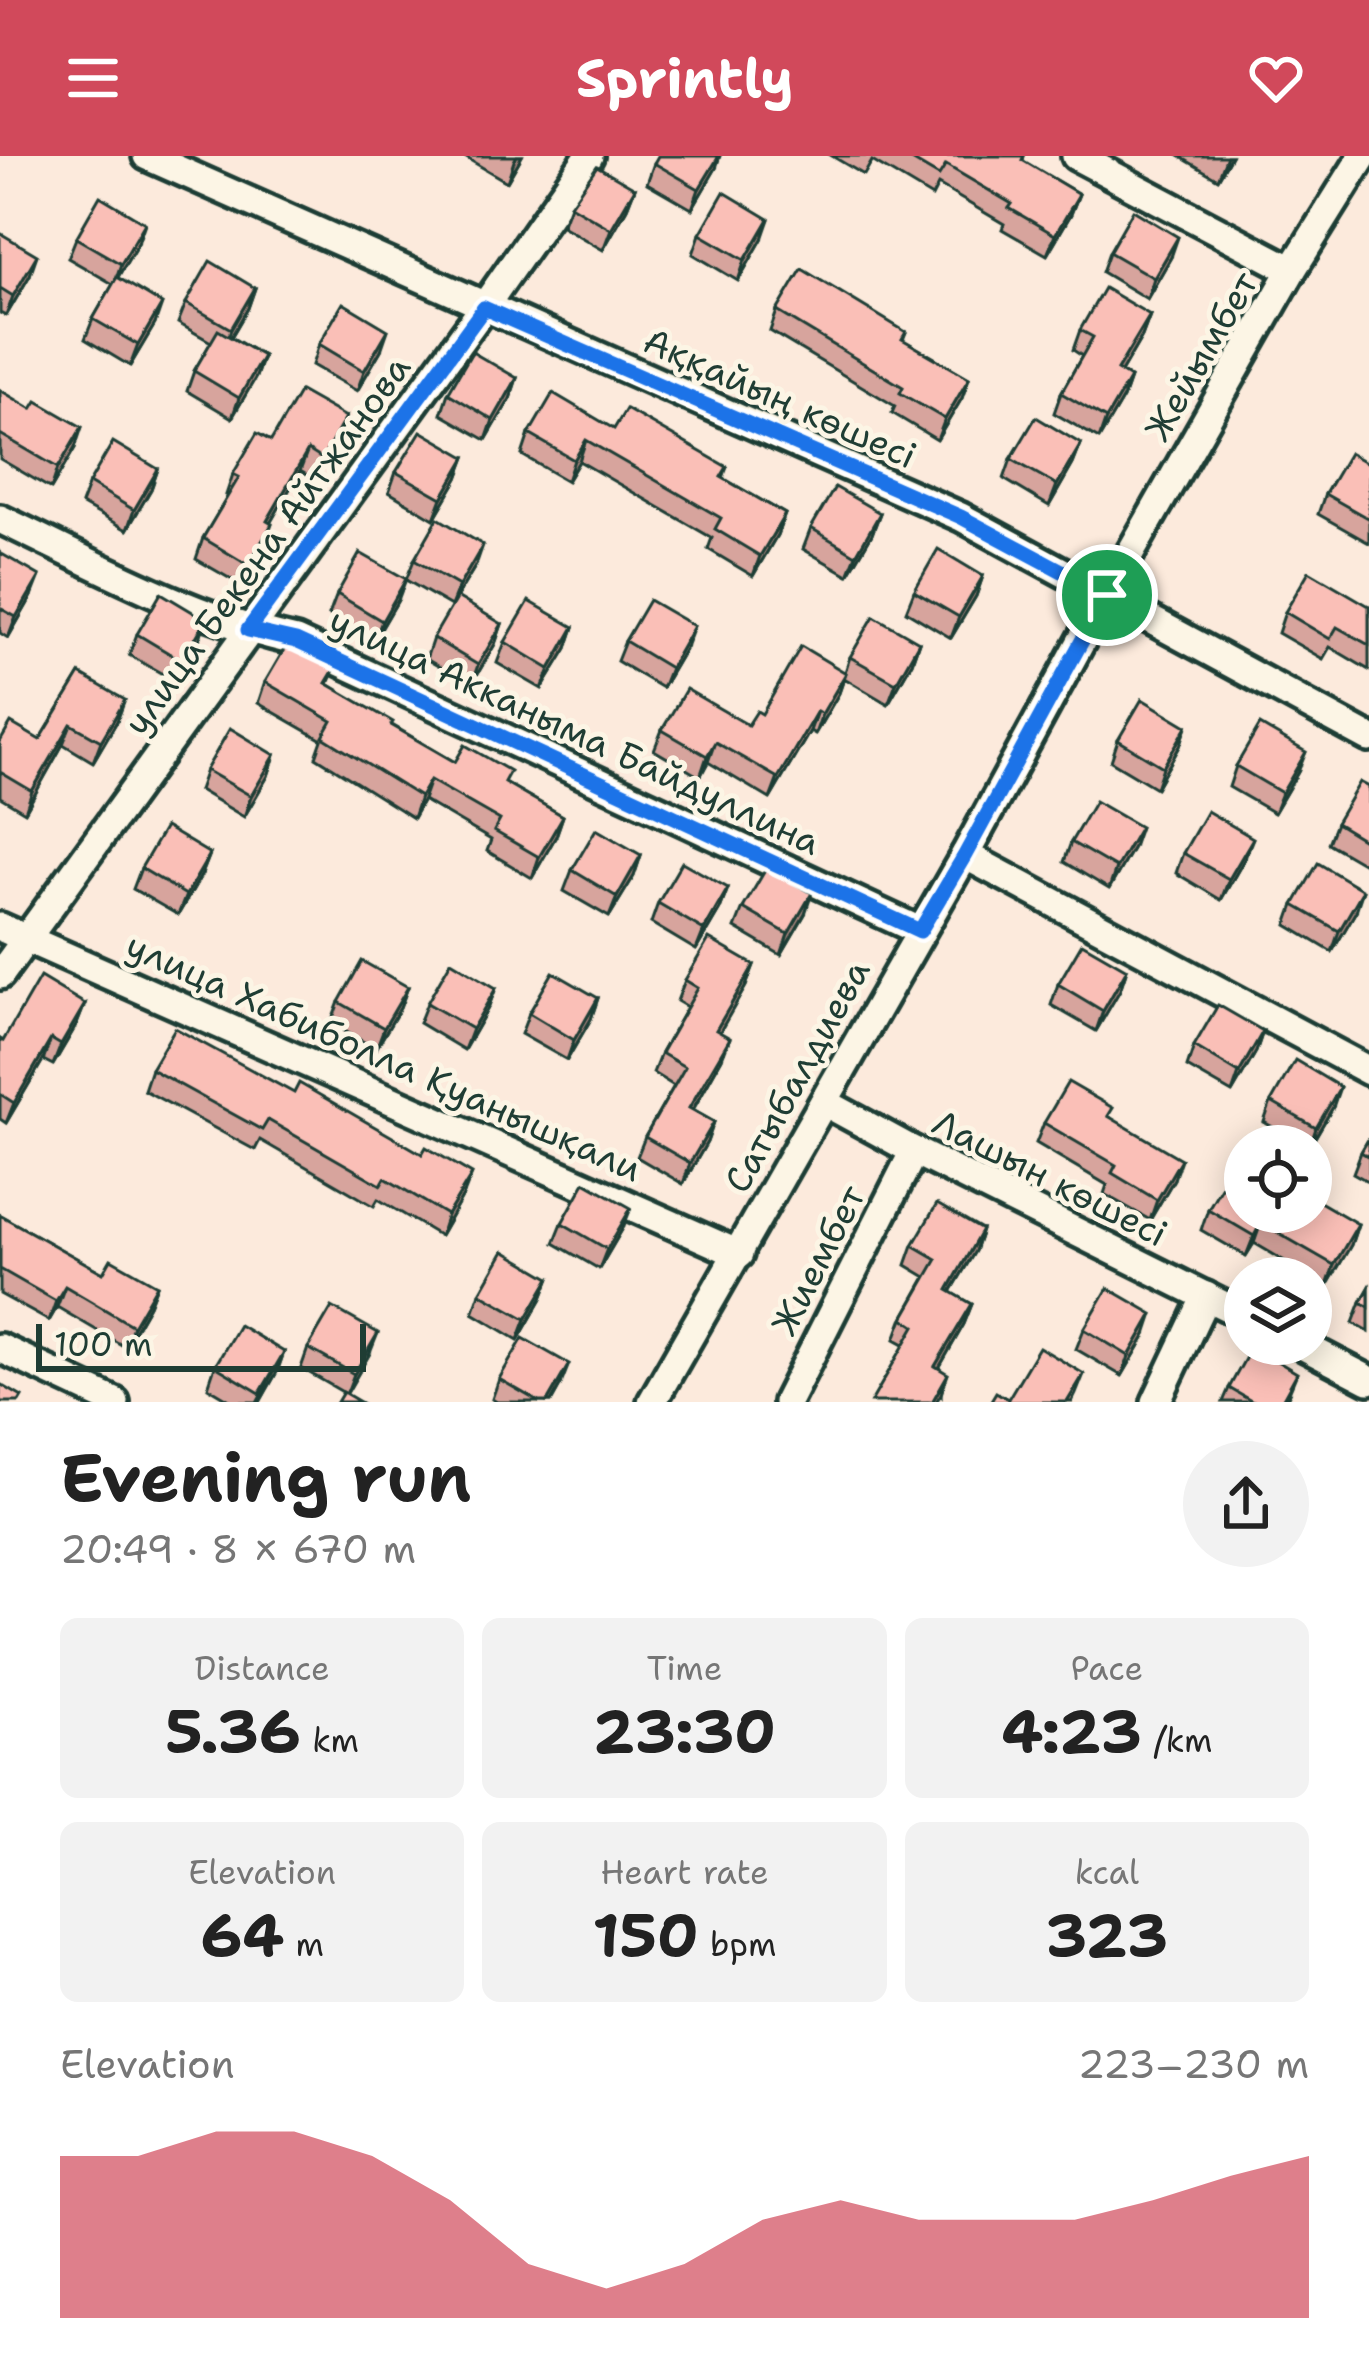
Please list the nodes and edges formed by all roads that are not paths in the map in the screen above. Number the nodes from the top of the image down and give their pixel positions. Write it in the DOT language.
graph roads {
  1 [pos="147,156"];
  2 [pos="589,156"];
  3 [pos="1076,156"];
  4 [pos="1363,156"];
  5 [pos="1292,270"];
  6 [pos="484,308"];
  7 [pos="0,520"];
  8 [pos="1107,595"];
  9 [pos="248,630"];
  10 [pos="1369,738"];
  11 [pos="965,855"];
  12 [pos="0,927"];
  13 [pos="920,931"];
  14 [pos="29,938"];
  15 [pos="0,974"];
  16 [pos="1369,1071"];
  17 [pos="824,1102"];
  18 [pos="914,1151"];
  19 [pos="739,1254"];
  20 [pos="1206,1296"];
  21 [pos="1224,1305"];
  22 [pos="0,1348"];
  23 [pos="1332,1361"];
  24 [pos="1369,1380"];
  25 [pos="115,1402"];
  26 [pos="652,1402"];
  27 [pos="787,1402"];
  28 [pos="1156,1402"];
  1 -- 6 [label="street, Аққайың көшесі"];
  2 -- 6 [label="street, улица Бекена Айтжанова"];
  3 -- 5 [label="street"];
  4 -- 5 [label="street, Жейымбет"];
  5 -- 8 [label="street, Жейымбет"];
  6 -- 8 [label="street, Аққайың көшесі"];
  6 -- 9 [label="street, улица Бекена Айтжанова"];
  7 -- 9 [label="street, улица Акканыма Байдуллина"];
  8 -- 10 [label="street, Аққайың көшесі"];
  8 -- 11 [label="street, Сатыбалдиева"];
  9 -- 13 [label="street, улица Акканыма Байдуллина"];
  9 -- 14 [label="street, улица Бекена Айтжанова"];
  11 -- 13 [label="street, Сатыбалдиева"];
  11 -- 16 [label="street"];
  12 -- 14 [label="street, улица Хабиболла Қуанышқали"];
  13 -- 17 [label="street, Сатыбалдиева"];
  14 -- 15 [label="street, улица Бекена Айтжанова"];
  14 -- 19 [label="street, улица Хабиболла Қуанышқали"];
  17 -- 18 [label="street, Лашын көшесі"];
  17 -- 19 [label="street, Сатыбалдиева"];
  18 -- 20 [label="street, Лашын көшесі"];
  18 -- 27 [label="street, Жиембет"];
  19 -- 26 [label="street, Сатыбалдиева"];
  20 -- 21 [label="street, Лашын көшесі"];
  20 -- 28 [label="street"];
  22 -- 25 [label="street"];
  23 -- 24 [label="street"];
}
